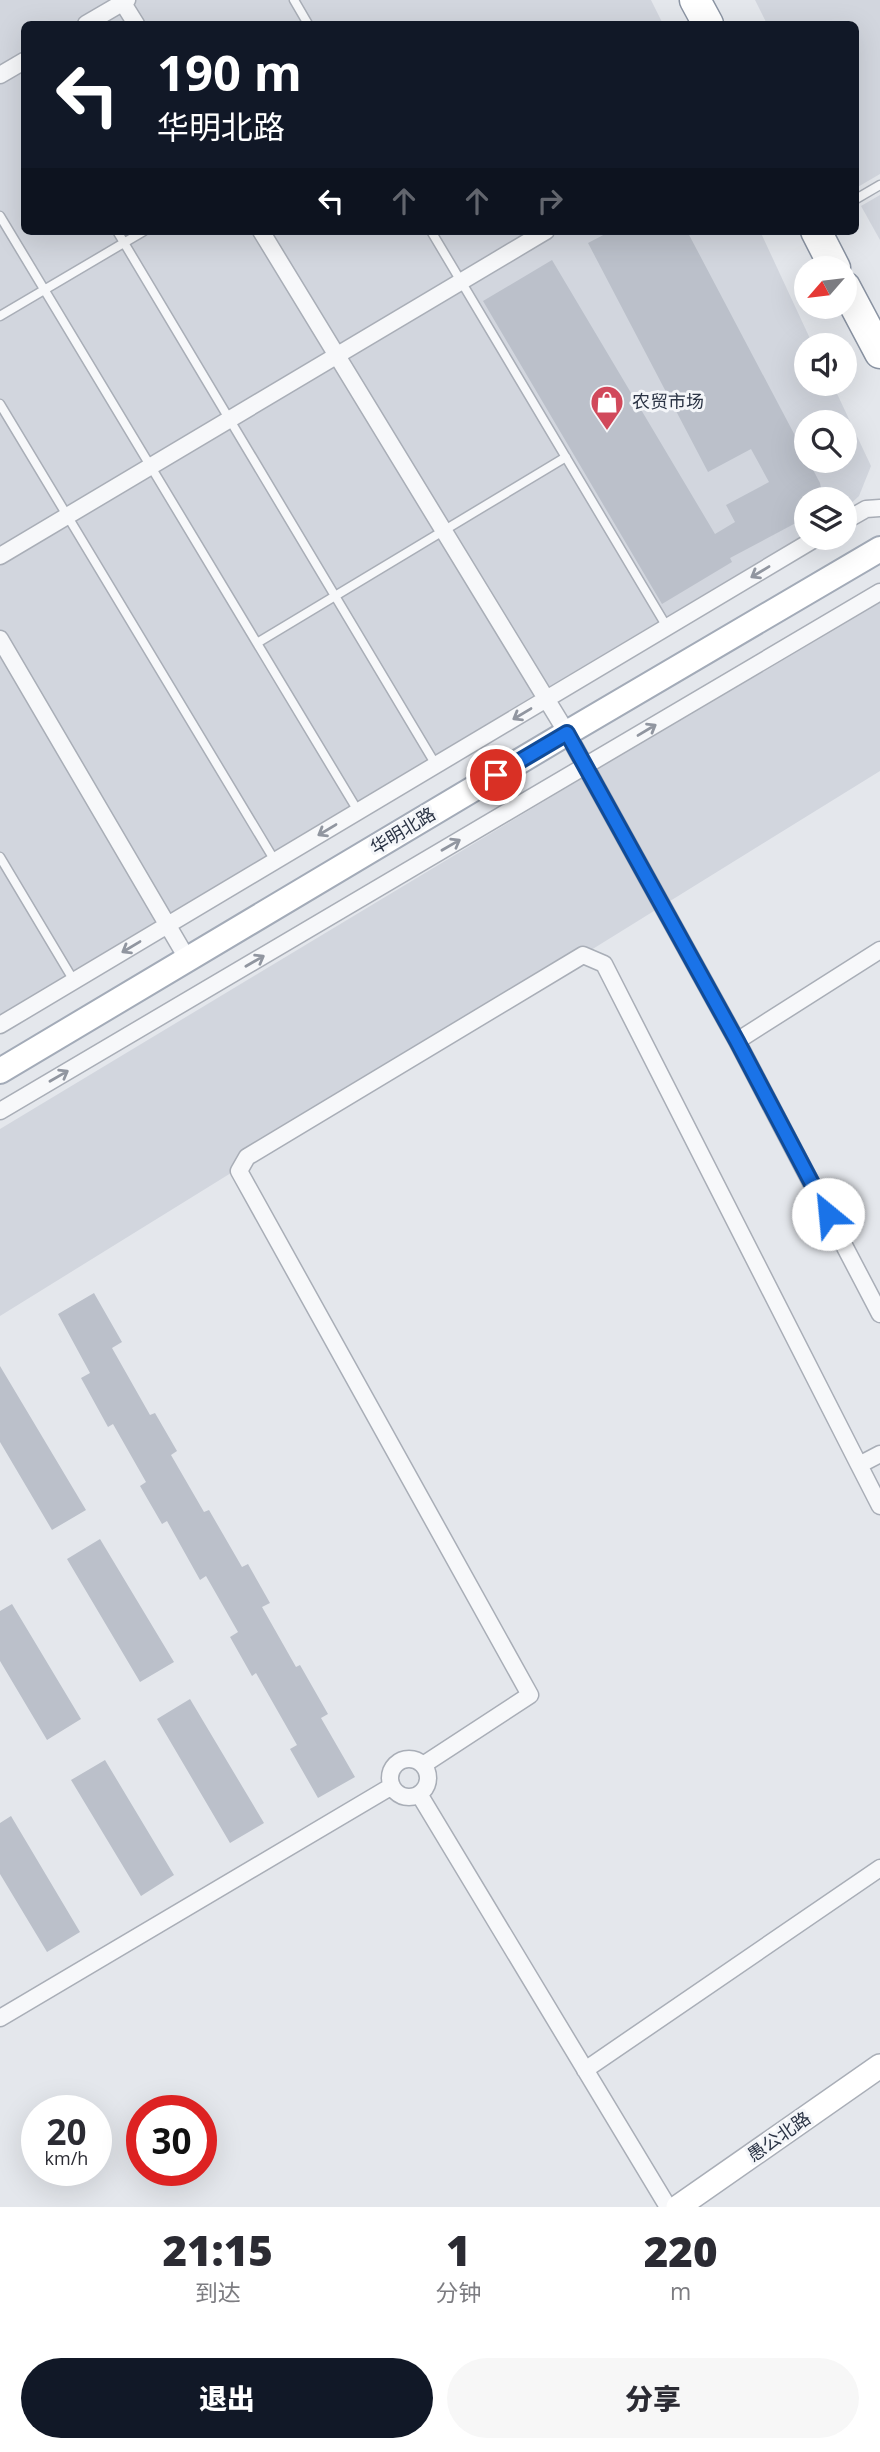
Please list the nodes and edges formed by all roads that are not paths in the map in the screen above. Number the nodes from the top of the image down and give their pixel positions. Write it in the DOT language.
graph roads {
  1 [pos="294,0"];
  2 [pos="695,0"];
  3 [pos="123,1"];
  4 [pos="91,21"];
  5 [pos="134,21"];
  6 [pos="306,21"];
  7 [pos="706,21"];
  8 [pos="21,67"];
  9 [pos="0,75"];
  10 [pos="880,185"];
  11 [pos="859,196"];
  12 [pos="0,216"];
  13 [pos="119,235"];
  14 [pos="137,235"];
  15 [pos="263,235"];
  16 [pos="433,235"];
  17 [pos="539,235"];
  18 [pos="818,235"];
  19 [pos="124,243"];
  20 [pos="829,256"];
  21 [pos="461,281"];
  22 [pos="44,290"];
  23 [pos="858,312"];
  24 [pos="0,316"];
  25 [pos="880,353"];
  26 [pos="336,355"];
  27 [pos="0,404"];
  28 [pos="229,419"];
  29 [pos="566,457"];
  30 [pos="150,466"];
  31 [pos="880,508"];
  32 [pos="857,514"];
  33 [pos="67,516"];
  34 [pos="443,531"];
  35 [pos="880,549"];
  36 [pos="796,550"];
  37 [pos="0,556"];
  38 [pos="880,592"];
  39 [pos="335,596"];
  40 [pos="667,627"];
  41 [pos="0,639"];
  42 [pos="257,643"];
  43 [pos="546,699"];
  44 [pos="567,733"];
  45 [pos="436,765"];
  46 [pos="585,766"];
  47 [pos="358,811"];
  48 [pos="0,857"];
  49 [pos="275,860"];
  50 [pos="167,925"];
  51 [pos="880,950"];
  52 [pos="188,960"];
  53 [pos="74,981"];
  54 [pos="0,1025"];
  55 [pos="737,1041"];
  56 [pos="1,1067"];
  57 [pos="0,1111"];
  58 [pos="880,1314"];
  59 [pos="880,1454"];
  60 [pos="859,1465"];
  61 [pos="880,1506"];
  62 [pos="423,1765"];
  63 [pos="392,1786"];
  64 [pos="419,1794"];
  65 [pos="880,1868"];
  66 [pos="0,2018"];
  67 [pos="880,2066"];
  68 [pos="585,2070"];
  69 [pos="668,2207"];
  70 [pos="678,2207"];
  1 -- 6 [label="lane"];
  2 -- 7 [label="highway"];
  3 -- 4 [label="street"];
  3 -- 5 [label="street"];
  8 -- 9 [label="street"];
  10 -- 11 [label="lane"];
  12 -- 22 [label="lane"];
  13 -- 19 [label="lane"];
  14 -- 19 [label="lane"];
  15 -- 26 [label="street"];
  16 -- 21 [label="lane"];
  17 -- 21 [label="street"];
  18 -- 20 [label="highway"];
  19 -- 22 [label="lane"];
  19 -- 28 [label="lane"];
  21 -- 26 [label="street"];
  21 -- 29 [label="lane"];
  22 -- 24 [label="lane"];
  22 -- 30 [label="lane"];
  23 -- 25 [label="highway"];
  26 -- 28 [label="street"];
  26 -- 34 [label="street"];
  27 -- 33 [label="lane"];
  28 -- 30 [label="street"];
  28 -- 39 [label="lane"];
  29 -- 34 [label="lane"];
  29 -- 40 [label="lane"];
  30 -- 33 [label="street"];
  30 -- 42 [label="lane"];
  31 -- 32 [label="street"];
  33 -- 37 [label="street"];
  33 -- 49 [label="lane"];
  34 -- 39 [label="lane"];
  34 -- 43 [label="street"];
  35 -- 44 [label="main road, 华明北路"];
  36 -- 40 [label="street, one-way"];
  46 -- 38 [label="street, one-way"];
  39 -- 42 [label="lane"];
  39 -- 45 [label="lane"];
  40 -- 43 [label="street"];
  41 -- 50 [label="street"];
  42 -- 47 [label="lane"];
  43 -- 44 [label="street"];
  43 -- 45 [label="street, one-way"];
  44 -- 46 [label="street"];
  44 -- 52 [label="main road, 华明北路"];
  45 -- 47 [label="street"];
  46 -- 55 [label="street"];
  57 -- 46 [label="street, one-way"];
  47 -- 49 [label="street, one-way"];
  48 -- 53 [label="lane"];
  49 -- 50 [label="street"];
  50 -- 52 [label="street"];
  50 -- 53 [label="street, one-way"];
  51 -- 55 [label="street"];
  52 -- 56 [label="main road, 华明北路"];
  53 -- 54 [label="street"];
  55 -- 58 [label="street"];
  59 -- 60 [label="street"];
  60 -- 61 [label="street"];
  60 -- 62 [label="street"];
  62 -- 63 [label="street"];
  62 -- 64 [label="street"];
  63 -- 64 [label="street"];
  63 -- 66 [label="street"];
  64 -- 68 [label="street"];
  65 -- 68 [label="street"];
  67 -- 70 [label="main road, 愚公北路"];
  68 -- 69 [label="street"];
}
